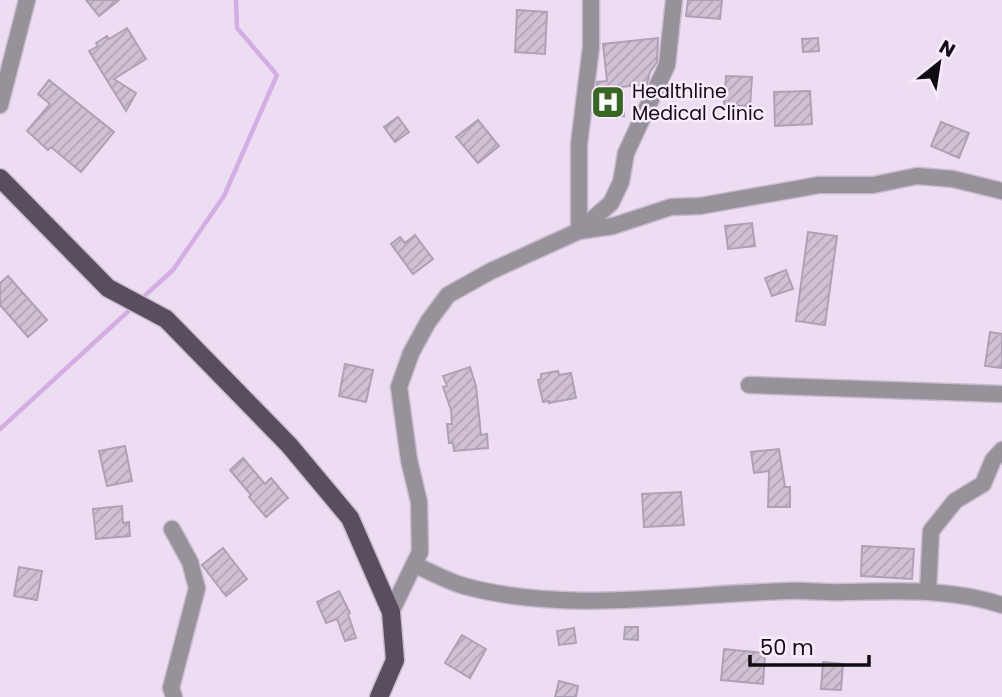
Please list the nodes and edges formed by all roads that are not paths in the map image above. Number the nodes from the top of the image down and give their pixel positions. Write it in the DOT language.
graph roads {
  1 [pos="27,0"];
  2 [pos="591,0"];
  3 [pos="674,0"];
  4 [pos="0,105"];
  5 [pos="0,178"];
  6 [pos="1002,191"];
  7 [pos="579,231"];
  8 [pos="749,385"];
  9 [pos="1002,394"];
  10 [pos="1002,450"];
  11 [pos="173,529"];
  12 [pos="415,565"];
  13 [pos="928,591"];
  14 [pos="1002,605"];
  15 [pos="391,612"];
  16 [pos="174,697"];
  17 [pos="379,697"];
  1 -- 4 [label="street"];
  2 -- 7 [label="street"];
  3 -- 7 [label="street"];
  5 -- 15 [label="main road"];
  6 -- 7 [label="street"];
  7 -- 12 [label="street"];
  8 -- 9 [label="street"];
  10 -- 13 [label="street"];
  11 -- 16 [label="street"];
  12 -- 13 [label="street"];
  12 -- 15 [label="street"];
  13 -- 14 [label="street"];
  15 -- 17 [label="main road"];
}
